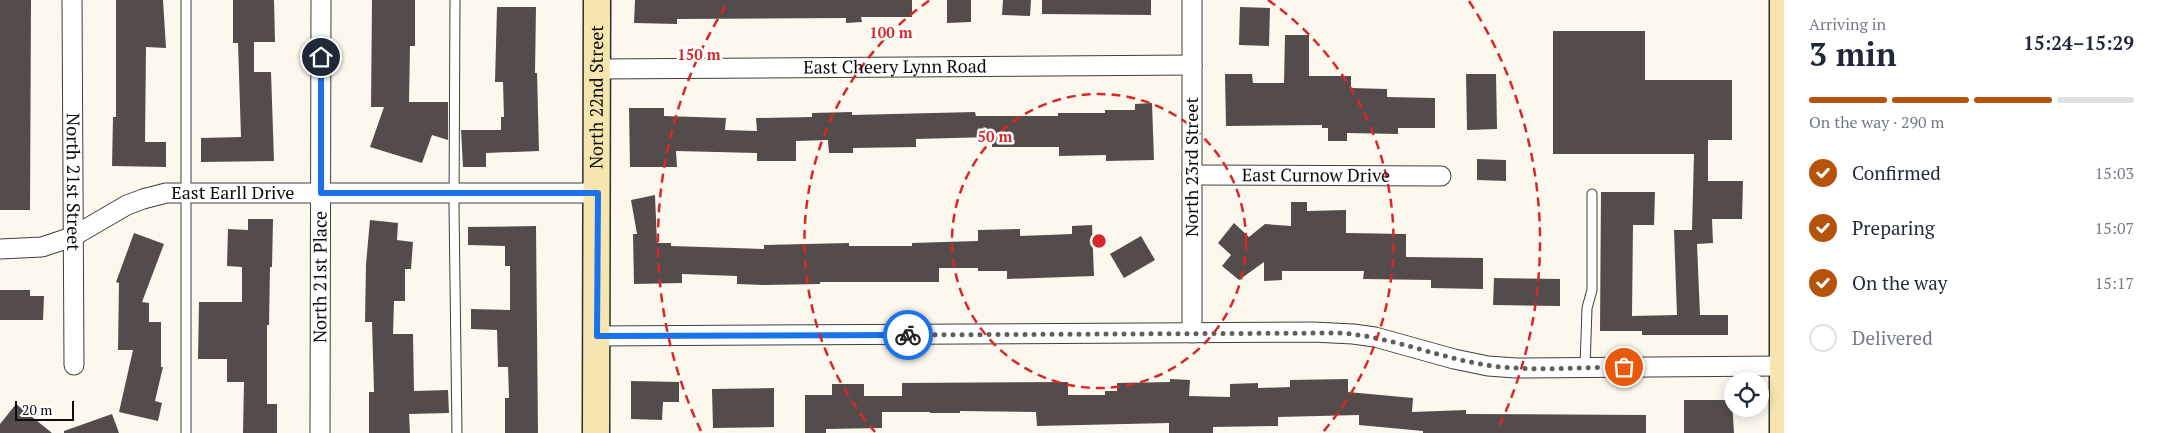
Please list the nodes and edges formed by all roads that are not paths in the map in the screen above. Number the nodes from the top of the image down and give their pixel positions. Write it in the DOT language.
graph roads {
  1 [pos="72,0"];
  2 [pos="186,0"];
  3 [pos="321,0"];
  4 [pos="455,0"];
  5 [pos="597,0"];
  6 [pos="1192,0"];
  7 [pos="1783,0"];
  8 [pos="1192,64"];
  9 [pos="597,70"];
  10 [pos="1192,176"];
  11 [pos="1440,176"];
  12 [pos="1784,180"];
  13 [pos="186,192"];
  14 [pos="321,193"];
  15 [pos="454,193"];
  16 [pos="598,193"];
  17 [pos="1592,194"];
  18 [pos="72,237"];
  19 [pos="0,249"];
  20 [pos="1192,333"];
  21 [pos="597,336"];
  22 [pos="74,365"];
  23 [pos="1784,366"];
  24 [pos="1585,367"];
  25 [pos="186,433"];
  26 [pos="320,433"];
  27 [pos="457,433"];
  28 [pos="596,433"];
  29 [pos="1784,433"];
  1 -- 18 [label="street, North 21st Street"];
  2 -- 13 [label="lane"];
  3 -- 14 [label="street, North 21st Place"];
  4 -- 15 [label="lane"];
  5 -- 9 [label="street, North 22nd Street"];
  6 -- 8 [label="street, North 23rd Street"];
  7 -- 12 [label="street"];
  8 -- 9 [label="street, East Cheery Lynn Road"];
  8 -- 10 [label="street, North 23rd Street"];
  9 -- 16 [label="street, North 22nd Street"];
  10 -- 11 [label="street, East Curnow Drive"];
  10 -- 20 [label="street, North 23rd Street"];
  12 -- 23 [label="street"];
  13 -- 14 [label="street, East Earll Drive"];
  13 -- 18 [label="street, East Earll Drive"];
  13 -- 25 [label="lane"];
  14 -- 15 [label="street, East Earll Drive"];
  14 -- 26 [label="street, North 21st Place"];
  15 -- 16 [label="street, East Earll Drive"];
  15 -- 27 [label="lane"];
  16 -- 21 [label="street, North 22nd Street"];
  17 -- 24 [label="lane"];
  18 -- 19 [label="street, East Earll Drive"];
  18 -- 22 [label="street, North 21st Street"];
  20 -- 21 [label="street"];
  20 -- 24 [label="street"];
  21 -- 28 [label="street, North 22nd Street"];
  23 -- 24 [label="street"];
  23 -- 29 [label="street"];
}
